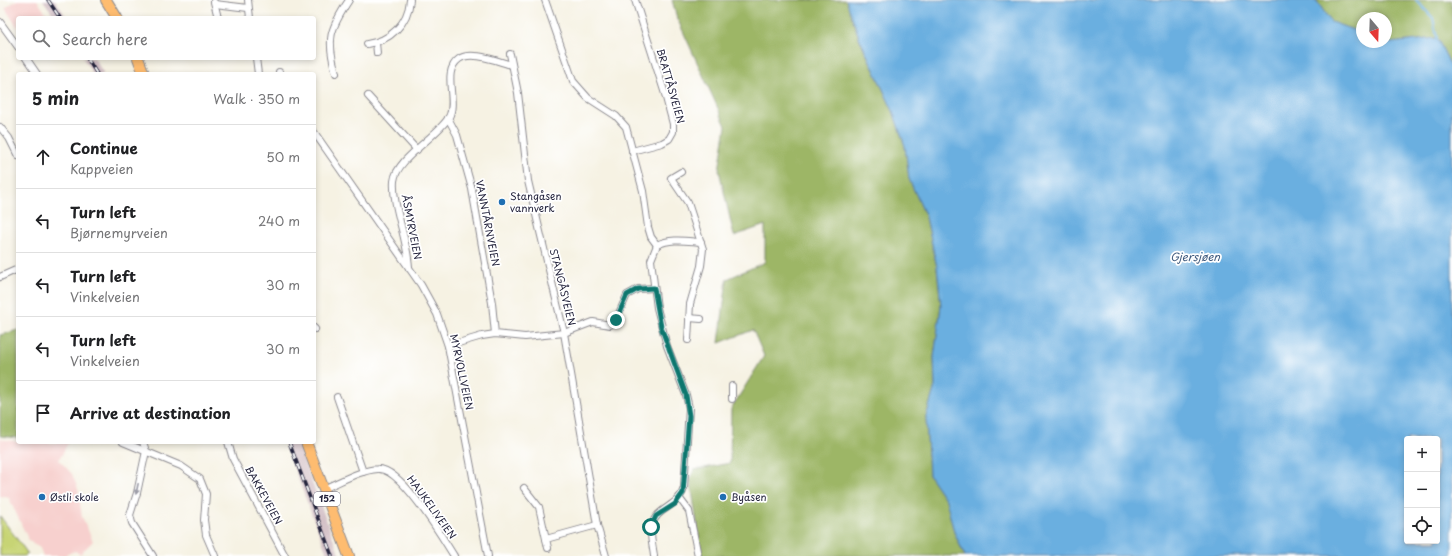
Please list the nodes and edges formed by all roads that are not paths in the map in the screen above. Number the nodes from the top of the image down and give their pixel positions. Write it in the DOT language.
graph roads {
  1 [pos="248,0"];
  2 [pos="349,0"];
  3 [pos="410,0"];
  4 [pos="546,0"];
  5 [pos="635,0"];
  6 [pos="110,2"];
  7 [pos="215,2"];
  8 [pos="248,8"];
  9 [pos="116,16"];
  10 [pos="218,16"];
  11 [pos="250,16"];
  12 [pos="0,22"];
  13 [pos="376,43"];
  14 [pos="16,44"];
  15 [pos="367,44"];
  16 [pos="377,53"];
  17 [pos="510,54"];
  18 [pos="27,60"];
  19 [pos="139,60"];
  20 [pos="256,60"];
  21 [pos="341,63"];
  22 [pos="333,65"];
  23 [pos="512,65"];
  24 [pos="36,72"];
  25 [pos="143,72"];
  26 [pos="258,72"];
  27 [pos="336,73"];
  28 [pos="368,96"];
  29 [pos="448,118"];
  30 [pos="0,127"];
  31 [pos="316,135"];
  32 [pos="417,150"];
  33 [pos="16,152"];
  34 [pos="632,152"];
  35 [pos="680,172"];
  36 [pos="701,242"];
  37 [pos="657,245"];
  38 [pos="409,268"];
  39 [pos="16,270"];
  40 [pos="0,277"];
  41 [pos="654,288"];
  42 [pos="689,318"];
  43 [pos="701,319"];
  44 [pos="564,332"];
  45 [pos="495,334"];
  46 [pos="688,340"];
  47 [pos="448,346"];
  48 [pos="732,386"];
  49 [pos="337,397"];
  50 [pos="732,398"];
  51 [pos="128,444"];
  52 [pos="144,444"];
  53 [pos="229,444"];
  54 [pos="307,444"];
  55 [pos="146,451"];
  56 [pos="363,472"];
  57 [pos="524,488"];
  58 [pos="323,489"];
  59 [pos="680,498"];
  60 [pos="597,525"];
  61 [pos="546,539"];
  62 [pos="548,548"];
  63 [pos="153,556"];
  64 [pos="215,556"];
  65 [pos="285,556"];
  66 [pos="349,556"];
  67 [pos="454,556"];
  68 [pos="488,556"];
  69 [pos="606,556"];
  70 [pos="654,556"];
  71 [pos="698,556"];
  1 -- 8 [label="street"];
  2 -- 22 [label="street"];
  3 -- 13 [label="street"];
  4 -- 34 [label="street"];
  5 -- 34 [label="street, BRATTÅSVEIEN"];
  6 -- 9 [label="main road"];
  7 -- 8 [label="street"];
  7 -- 10 [label="street"];
  8 -- 11 [label="street"];
  12 -- 14 [label="street"];
  13 -- 15 [label="street"];
  13 -- 16 [label="street"];
  17 -- 23 [label="street, STANGÅSVEIEN"];
  18 -- 24 [label="street"];
  19 -- 25 [label="main road"];
  20 -- 26 [label="street"];
  21 -- 22 [label="street"];
  22 -- 27 [label="street"];
  23 -- 29 [label="street"];
  23 -- 44 [label="street, STANGÅSVEIEN"];
  28 -- 32 [label="street"];
  29 -- 32 [label="street, ÅSMYRVEIEN"];
  29 -- 45 [label="street, VANNTÅRNVEIEN"];
  30 -- 33 [label="street"];
  31 -- 38 [label="street, MYRVOLLVEIEN"];
  32 -- 38 [label="street, ÅSMYRVEIEN"];
  34 -- 37 [label="street"];
  35 -- 36 [label="street"];
  36 -- 37 [label="street"];
  36 -- 42 [label="street"];
  37 -- 41 [label="street"];
  38 -- 47 [label="street, MYRVOLLVEIEN"];
  39 -- 40 [label="street"];
  41 -- 44 [label="street"];
  41 -- 59 [label="street"];
  42 -- 43 [label="street"];
  42 -- 46 [label="street"];
  44 -- 45 [label="street"];
  44 -- 60 [label="street, STANGÅSVEIEN"];
  45 -- 47 [label="street"];
  47 -- 68 [label="street, MYRVOLLVEIEN"];
  48 -- 50 [label="street"];
  49 -- 56 [label="street"];
  51 -- 55 [label="street"];
  52 -- 55 [label="street"];
  53 -- 65 [label="street, BAKKEVEIEN"];
  54 -- 58 [label="main road, 152"];
  55 -- 63 [label="street, one-way"];
  55 -- 64 [label="street"];
  56 -- 58 [label="street, HAUKELIVEIEN"];
  56 -- 67 [label="street, HAUKELIVEIEN"];
  57 -- 61 [label="street"];
  58 -- 66 [label="main road, 152"];
  59 -- 70 [label="street"];
  59 -- 71 [label="street"];
  60 -- 61 [label="street"];
  60 -- 69 [label="street, STANGÅSVEIEN"];
  61 -- 62 [label="street"];
}
